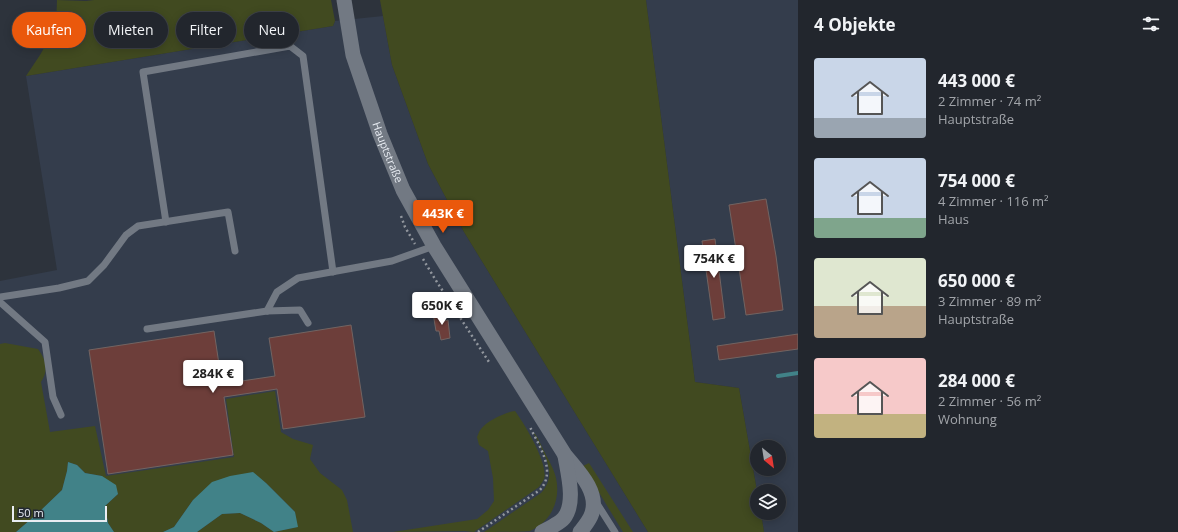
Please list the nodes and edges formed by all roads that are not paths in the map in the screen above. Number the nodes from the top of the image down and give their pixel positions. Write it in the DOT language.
graph roads {
  1 [pos="344,0"];
  2 [pos="166,222"];
  3 [pos="434,246"];
  4 [pos="235,251"];
  5 [pos="333,272"];
  6 [pos="0,297"];
  7 [pos="0,302"];
  8 [pos="267,311"];
  9 [pos="308,323"];
  10 [pos="147,329"];
  11 [pos="61,415"];
  12 [pos="565,455"];
  13 [pos="594,499"];
  14 [pos="564,519"];
  15 [pos="542,532"];
  16 [pos="554,532"];
  17 [pos="580,532"];
  18 [pos="615,532"];
  1 -- 3 [label="street, Hauptstraße"];
  2 -- 4 [label="lane"];
  2 -- 5 [label="lane"];
  2 -- 6 [label="lane"];
  3 -- 5 [label="lane"];
  3 -- 12 [label="street, Hauptstraße"];
  5 -- 8 [label="lane"];
  7 -- 11 [label="lane"];
  8 -- 9 [label="lane"];
  8 -- 10 [label="lane"];
  12 -- 13 [label="street"];
  12 -- 14 [label="street"];
  13 -- 17 [label="street"];
  13 -- 18 [label="lane"];
  14 -- 15 [label="street"];
  14 -- 16 [label="lane"];
}
